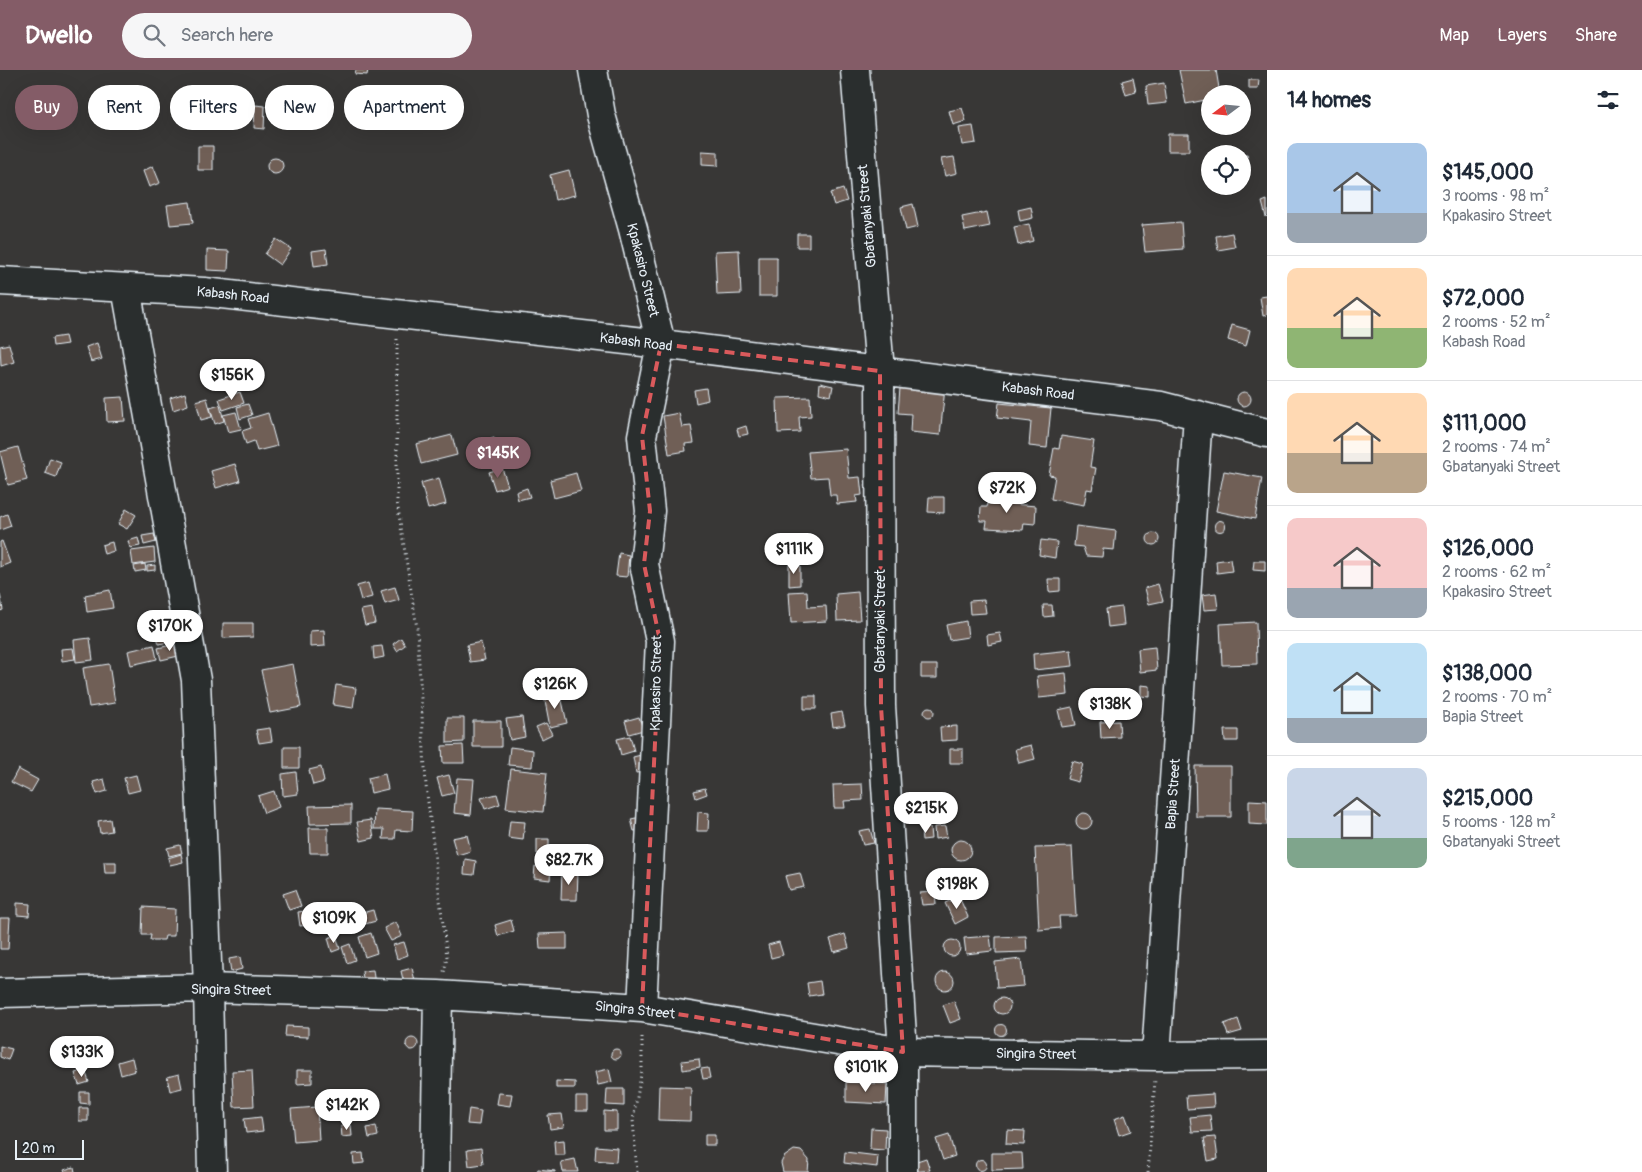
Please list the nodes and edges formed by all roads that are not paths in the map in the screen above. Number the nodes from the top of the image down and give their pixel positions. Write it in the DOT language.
graph roads {
  1 [pos="593,70"];
  2 [pos="854,70"];
  3 [pos="0,281"];
  4 [pos="126,288"];
  5 [pos="661,344"];
  6 [pos="880,371"];
  7 [pos="1198,415"];
  8 [pos="1267,433"];
  9 [pos="208,988"];
  10 [pos="0,993"];
  11 [pos="438,995"];
  12 [pos="642,1008"];
  13 [pos="903,1052"];
  14 [pos="1267,1055"];
  15 [pos="1156,1056"];
  16 [pos="212,1172"];
  17 [pos="434,1172"];
  18 [pos="903,1172"];
  1 -- 5 [label="street, Kpakasiro Street"];
  2 -- 6 [label="street, Gbatanyaki Street"];
  3 -- 4 [label="street, Kabash Road"];
  4 -- 5 [label="street, Kabash Road"];
  4 -- 9 [label="street"];
  5 -- 6 [label="street, Kabash Road"];
  5 -- 12 [label="street, Kpakasiro Street"];
  6 -- 7 [label="street, Kabash Road"];
  6 -- 13 [label="street, Gbatanyaki Street"];
  7 -- 8 [label="street, Kabash Road"];
  7 -- 15 [label="street, Bapia Street"];
  9 -- 10 [label="street, Singira Street"];
  9 -- 11 [label="street, Singira Street"];
  9 -- 16 [label="street"];
  11 -- 12 [label="street, Singira Street"];
  11 -- 17 [label="street"];
  12 -- 13 [label="street, Singira Street"];
  13 -- 15 [label="street, Singira Street"];
  13 -- 18 [label="street, Gbatanyaki Street"];
  14 -- 15 [label="street, Singira Street"];
}
